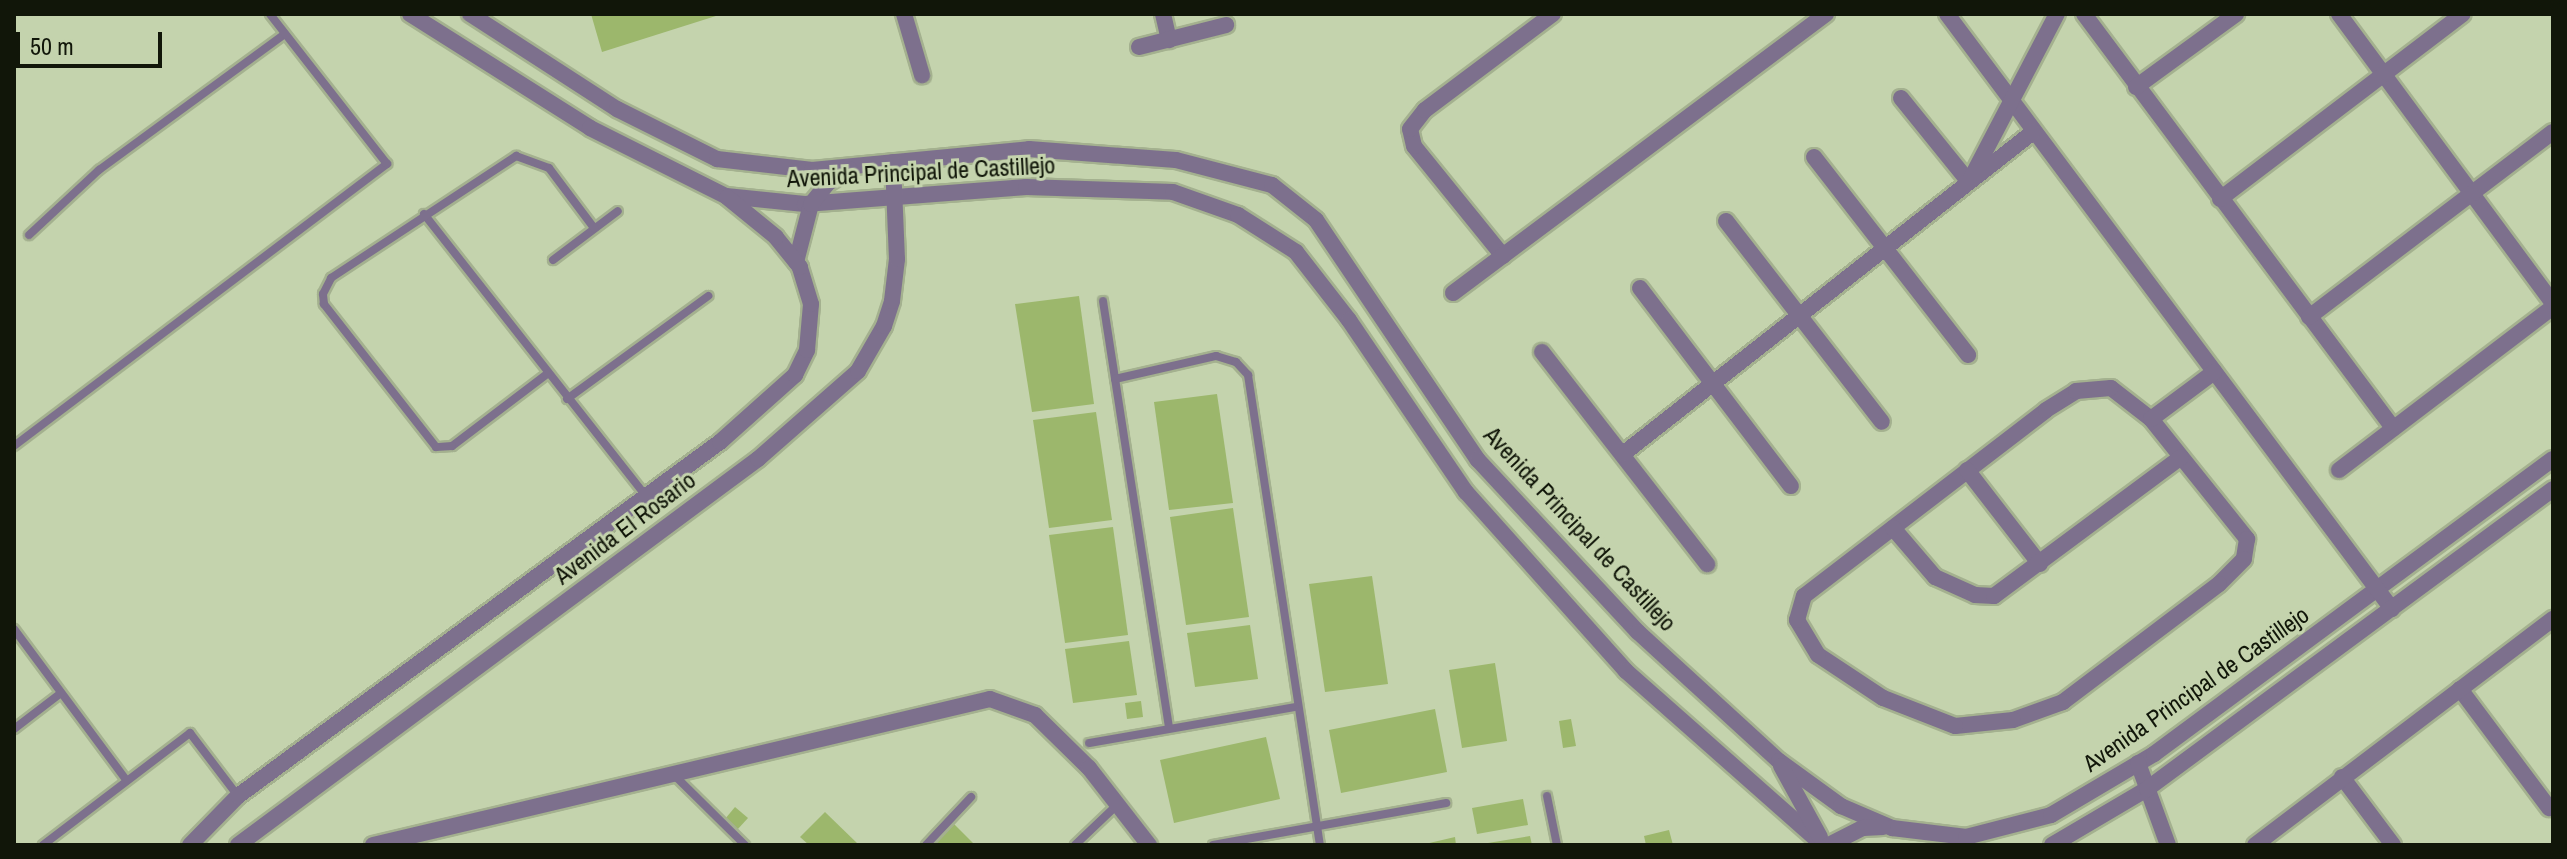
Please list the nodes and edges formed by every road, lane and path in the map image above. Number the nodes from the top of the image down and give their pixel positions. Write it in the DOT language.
graph roads {
  1 [pos="270,14"];
  2 [pos="410,14"];
  3 [pos="470,14"];
  4 [pos="1163,14"];
  5 [pos="1553,14"];
  6 [pos="1826,14"];
  7 [pos="1947,14"];
  8 [pos="2057,14"];
  9 [pos="2084,14"];
  10 [pos="2236,14"];
  11 [pos="2339,14"];
  12 [pos="2463,14"];
  13 [pos="910,15"];
  14 [pos="1806,20"];
  15 [pos="1226,25"];
  16 [pos="285,34"];
  17 [pos="1169,40"];
  18 [pos="1139,47"];
  19 [pos="2382,73"];
  20 [pos="922,75"];
  21 [pos="2136,87"];
  22 [pos="1901,98"];
  23 [pos="2011,101"];
  24 [pos="2033,132"];
  25 [pos="2553,132"];
  26 [pos="1814,157"];
  27 [pos="893,162"];
  28 [pos="858,165"];
  29 [pos="1969,182"];
  30 [pos="2471,193"];
  31 [pos="726,196"];
  32 [pos="896,199"];
  33 [pos="2220,199"];
  34 [pos="811,204"];
  35 [pos="618,211"];
  36 [pos="424,214"];
  37 [pos="1726,221"];
  38 [pos="594,228"];
  39 [pos="29,235"];
  40 [pos="1885,248"];
  41 [pos="1503,256"];
  42 [pos="553,260"];
  43 [pos="796,262"];
  44 [pos="1640,288"];
  45 [pos="1453,293"];
  46 [pos="708,296"];
  47 [pos="1103,301"];
  48 [pos="2553,305"];
  49 [pos="1798,316"];
  50 [pos="2309,317"];
  51 [pos="1542,352"];
  52 [pos="1968,355"];
  53 [pos="2214,372"];
  54 [pos="547,374"];
  55 [pos="1115,379"];
  56 [pos="1713,383"];
  57 [pos="567,399"];
  58 [pos="2151,419"];
  59 [pos="1882,422"];
  60 [pos="2393,428"];
  61 [pos="14,446"];
  62 [pos="1623,454"];
  63 [pos="2181,457"];
  64 [pos="2553,459"];
  65 [pos="1967,470"];
  66 [pos="2339,470"];
  67 [pos="1791,486"];
  68 [pos="2553,489"];
  69 [pos="646,496"];
  70 [pos="1893,528"];
  71 [pos="1707,564"];
  72 [pos="2040,564"];
  73 [pos="2378,589"];
  74 [pos="2392,609"];
  75 [pos="2553,619"];
  76 [pos="14,629"];
  77 [pos="2460,689"];
  78 [pos="61,693"];
  79 [pos="1295,707"];
  80 [pos="1169,727"];
  81 [pos="14,729"];
  82 [pos="1089,743"];
  83 [pos="1779,761"];
  84 [pos="2138,763"];
  85 [pos="672,773"];
  86 [pos="2342,777"];
  87 [pos="127,781"];
  88 [pos="2147,789"];
  89 [pos="238,796"];
  90 [pos="1547,796"];
  91 [pos="971,797"];
  92 [pos="1446,803"];
  93 [pos="1117,805"];
  94 [pos="2549,808"];
  95 [pos="1316,826"];
  96 [pos="1892,828"];
  97 [pos="43,845"];
  98 [pos="190,845"];
  99 [pos="238,845"];
  100 [pos="373,845"];
  101 [pos="745,845"];
  102 [pos="926,845"];
  103 [pos="1075,845"];
  104 [pos="1149,845"];
  105 [pos="1213,845"];
  106 [pos="1320,845"];
  107 [pos="1557,845"];
  108 [pos="1825,845"];
  109 [pos="2052,845"];
  110 [pos="2168,845"];
  111 [pos="2255,845"];
  112 [pos="2393,845"];
  1 -- 16 [label="lane"];
  2 -- 31 [label="street, Avenida Principal de Castillejo"];
  3 -- 28 [label="street, Avenida Principal de Castillejo"];
  4 -- 17 [label="street"];
  5 -- 41 [label="street"];
  6 -- 14 [label="street"];
  7 -- 23 [label="street"];
  8 -- 23 [label="street"];
  9 -- 21 [label="street"];
  10 -- 21 [label="street"];
  11 -- 19 [label="street"];
  12 -- 19 [label="street"];
  13 -- 20 [label="street"];
  14 -- 41 [label="street"];
  15 -- 17 [label="street"];
  16 -- 39 [label="lane"];
  16 -- 61 [label="lane"];
  17 -- 18 [label="street"];
  19 -- 30 [label="street"];
  19 -- 33 [label="street"];
  21 -- 33 [label="street"];
  22 -- 29 [label="street"];
  23 -- 24 [label="street"];
  23 -- 29 [label="street"];
  24 -- 29 [label="street"];
  24 -- 53 [label="street"];
  25 -- 30 [label="street"];
  26 -- 40 [label="street"];
  27 -- 28 [label="street, Avenida Principal de Castillejo"];
  27 -- 32 [label="street, Avenida El Rosario"];
  27 -- 83 [label="street, Avenida Principal de Castillejo"];
  28 -- 34 [label="street"];
  29 -- 40 [label="street"];
  30 -- 48 [label="street"];
  30 -- 50 [label="street"];
  31 -- 34 [label="street, Avenida Principal de Castillejo"];
  31 -- 43 [label="street, Avenida El Rosario"];
  32 -- 34 [label="street, Avenida Principal de Castillejo"];
  32 -- 99 [label="street, Avenida El Rosario"];
  32 -- 108 [label="street, Avenida Principal de Castillejo"];
  33 -- 50 [label="street"];
  34 -- 43 [label="street"];
  35 -- 38 [label="lane"];
  36 -- 38 [label="lane"];
  36 -- 54 [label="lane"];
  36 -- 54 [label="lane"];
  37 -- 49 [label="street"];
  38 -- 42 [label="lane"];
  40 -- 49 [label="street"];
  40 -- 52 [label="street"];
  41 -- 45 [label="street"];
  43 -- 69 [label="street, Avenida El Rosario"];
  44 -- 56 [label="street"];
  46 -- 57 [label="lane"];
  47 -- 55 [label="lane"];
  48 -- 60 [label="street"];
  49 -- 56 [label="street"];
  49 -- 59 [label="street"];
  50 -- 60 [label="street"];
  51 -- 62 [label="street"];
  53 -- 58 [label="street"];
  53 -- 73 [label="street"];
  54 -- 57 [label="lane"];
  55 -- 79 [label="lane"];
  55 -- 80 [label="lane"];
  56 -- 62 [label="street"];
  56 -- 67 [label="street"];
  57 -- 69 [label="lane"];
  58 -- 63 [label="street"];
  58 -- 65 [label="street"];
  60 -- 66 [label="street"];
  62 -- 71 [label="street"];
  63 -- 70 [label="street"];
  63 -- 72 [label="street"];
  64 -- 73 [label="street, Avenida Principal de Castillejo"];
  65 -- 70 [label="street"];
  65 -- 72 [label="street"];
  68 -- 74 [label="street, Avenida Principal de Castillejo"];
  69 -- 89 [label="street, Avenida El Rosario"];
  70 -- 72 [label="street"];
  73 -- 74 [label="street"];
  73 -- 84 [label="street, Avenida Principal de Castillejo"];
  74 -- 88 [label="street, Avenida Principal de Castillejo"];
  75 -- 77 [label="street"];
  76 -- 78 [label="lane"];
  77 -- 86 [label="street"];
  77 -- 94 [label="street"];
  78 -- 81 [label="lane"];
  78 -- 87 [label="lane"];
  79 -- 80 [label="lane"];
  79 -- 95 [label="lane"];
  80 -- 82 [label="lane"];
  83 -- 96 [label="street, Avenida Principal de Castillejo"];
  83 -- 108 [label="street"];
  84 -- 88 [label="street"];
  84 -- 96 [label="street, Avenida Principal de Castillejo"];
  85 -- 93 [label="street"];
  85 -- 100 [label="street"];
  85 -- 101 [label="lane"];
  86 -- 111 [label="street"];
  86 -- 112 [label="street"];
  87 -- 89 [label="lane"];
  87 -- 97 [label="lane"];
  88 -- 109 [label="street, Avenida Principal de Castillejo"];
  88 -- 110 [label="street"];
  89 -- 98 [label="street, Avenida El Rosario"];
  90 -- 107 [label="lane"];
  91 -- 102 [label="lane"];
  92 -- 95 [label="lane"];
  93 -- 103 [label="lane"];
  93 -- 104 [label="street"];
  95 -- 105 [label="lane"];
  95 -- 106 [label="lane"];
  96 -- 108 [label="street"];
}
